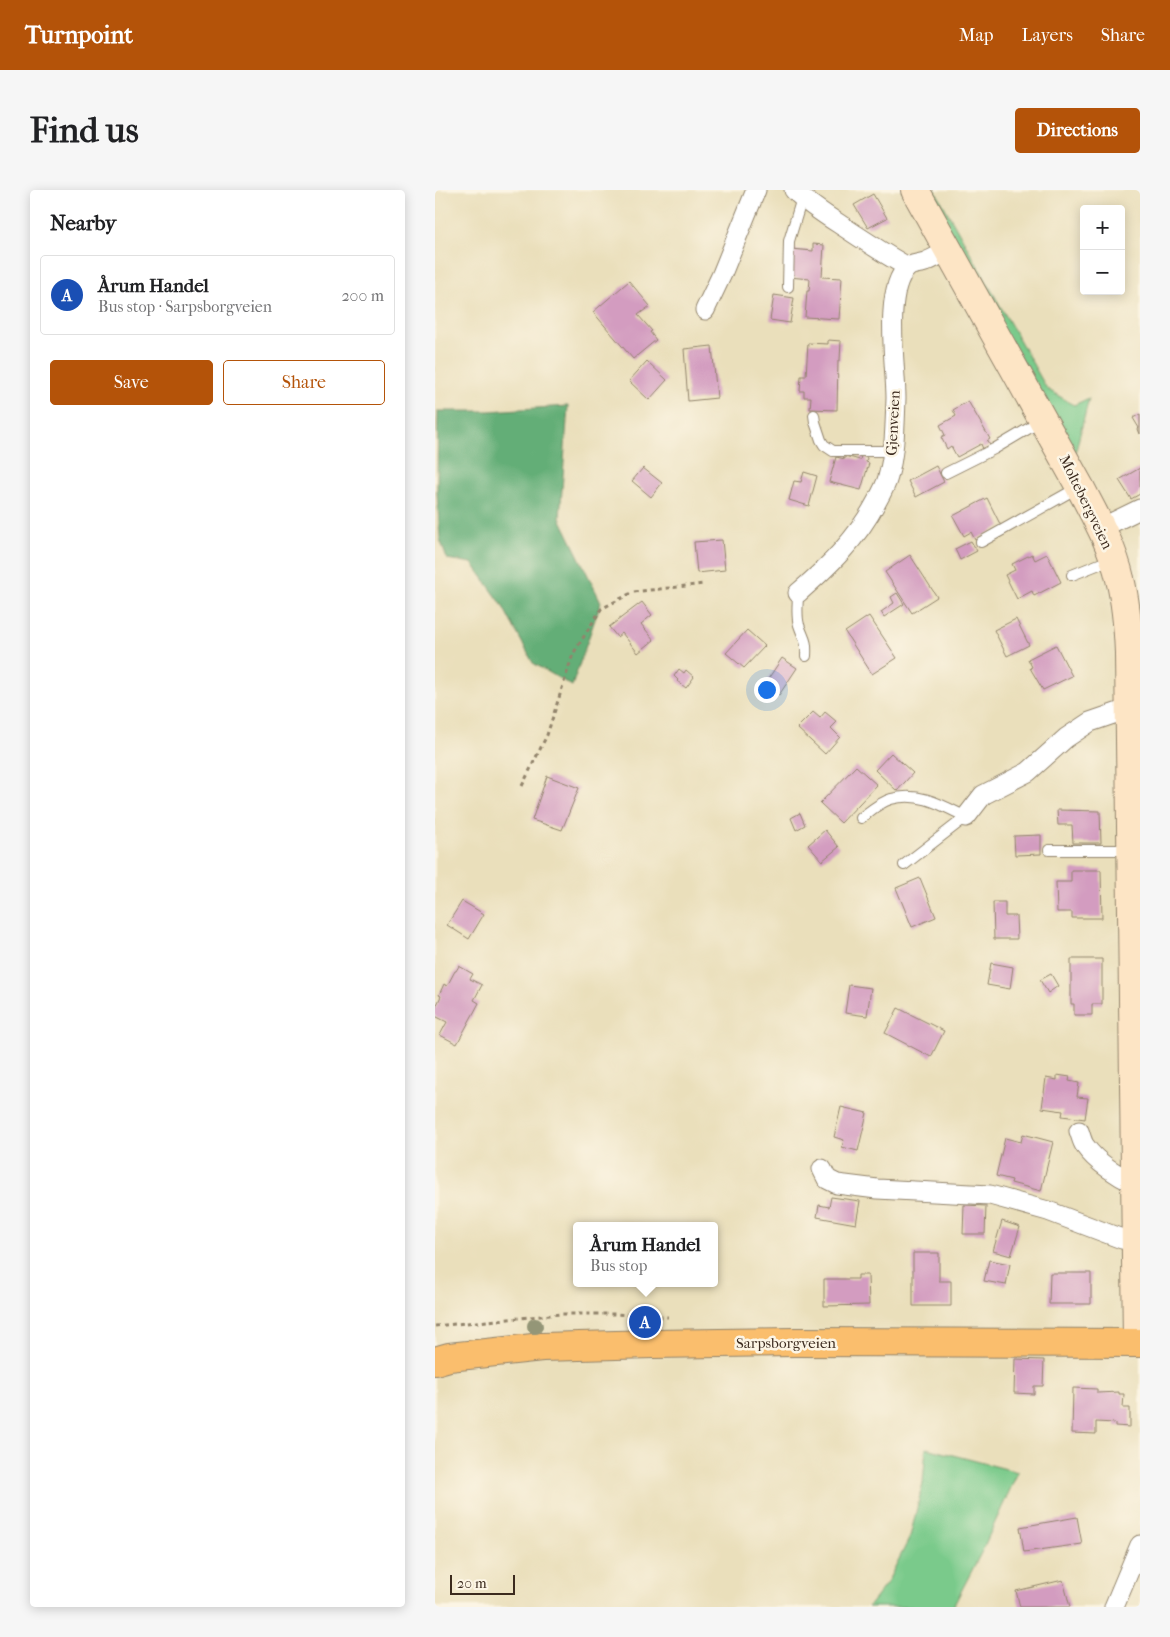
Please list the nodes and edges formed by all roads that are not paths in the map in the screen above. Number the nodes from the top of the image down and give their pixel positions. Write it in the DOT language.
graph roads {
  1 [pos="756,190"];
  2 [pos="915,190"];
  3 [pos="798,194"];
  4 [pos="949,250"];
  5 [pos="908,267"];
  6 [pos="788,287"];
  7 [pos="705,310"];
  8 [pos="814,415"];
  9 [pos="1043,419"];
  10 [pos="894,452"];
  11 [pos="946,473"];
  12 [pos="1080,487"];
  13 [pos="1140,509"];
  14 [pos="1101,528"];
  15 [pos="981,542"];
  16 [pos="1113,558"];
  17 [pos="1072,575"];
  18 [pos="798,593"];
  19 [pos="1135,653"];
  20 [pos="806,656"];
  21 [pos="1129,711"];
  22 [pos="966,817"];
  23 [pos="861,818"];
  24 [pos="1049,850"];
  25 [pos="905,865"];
  26 [pos="1134,866"];
  27 [pos="1079,1131"];
  28 [pos="822,1169"];
  29 [pos="1137,1193"];
  30 [pos="1136,1241"];
  31 [pos="1139,1344"];
  32 [pos="435,1361"];
  33 [pos="1140,1545"];
  34 [pos="1114,1607"];
  1 -- 7 [label="street"];
  2 -- 4 [label="main road, Moltebergveien"];
  3 -- 5 [label="street"];
  3 -- 6 [label="lane"];
  4 -- 5 [label="street"];
  4 -- 9 [label="main road, Moltebergveien"];
  5 -- 10 [label="street, Gjenveien"];
  8 -- 10 [label="lane"];
  9 -- 11 [label="lane"];
  9 -- 12 [label="main road, Moltebergveien"];
  10 -- 18 [label="street, Gjenveien"];
  12 -- 14 [label="main road, Moltebergveien"];
  12 -- 15 [label="lane"];
  13 -- 14 [label="street"];
  14 -- 16 [label="main road, Moltebergveien"];
  16 -- 17 [label="lane"];
  16 -- 19 [label="main road, Moltebergveien"];
  18 -- 20 [label="lane"];
  19 -- 21 [label="main road, Moltebergveien"];
  21 -- 22 [label="street"];
  21 -- 26 [label="main road, Moltebergveien"];
  22 -- 23 [label="lane"];
  22 -- 25 [label="lane"];
  24 -- 26 [label="lane"];
  26 -- 29 [label="main road, Moltebergveien"];
  27 -- 29 [label="street"];
  28 -- 30 [label="street"];
  29 -- 30 [label="main road, Moltebergveien"];
  30 -- 31 [label="main road, Moltebergveien"];
  31 -- 32 [label="highway, Sarpsborgveien"];
  33 -- 34 [label="street"];
}
